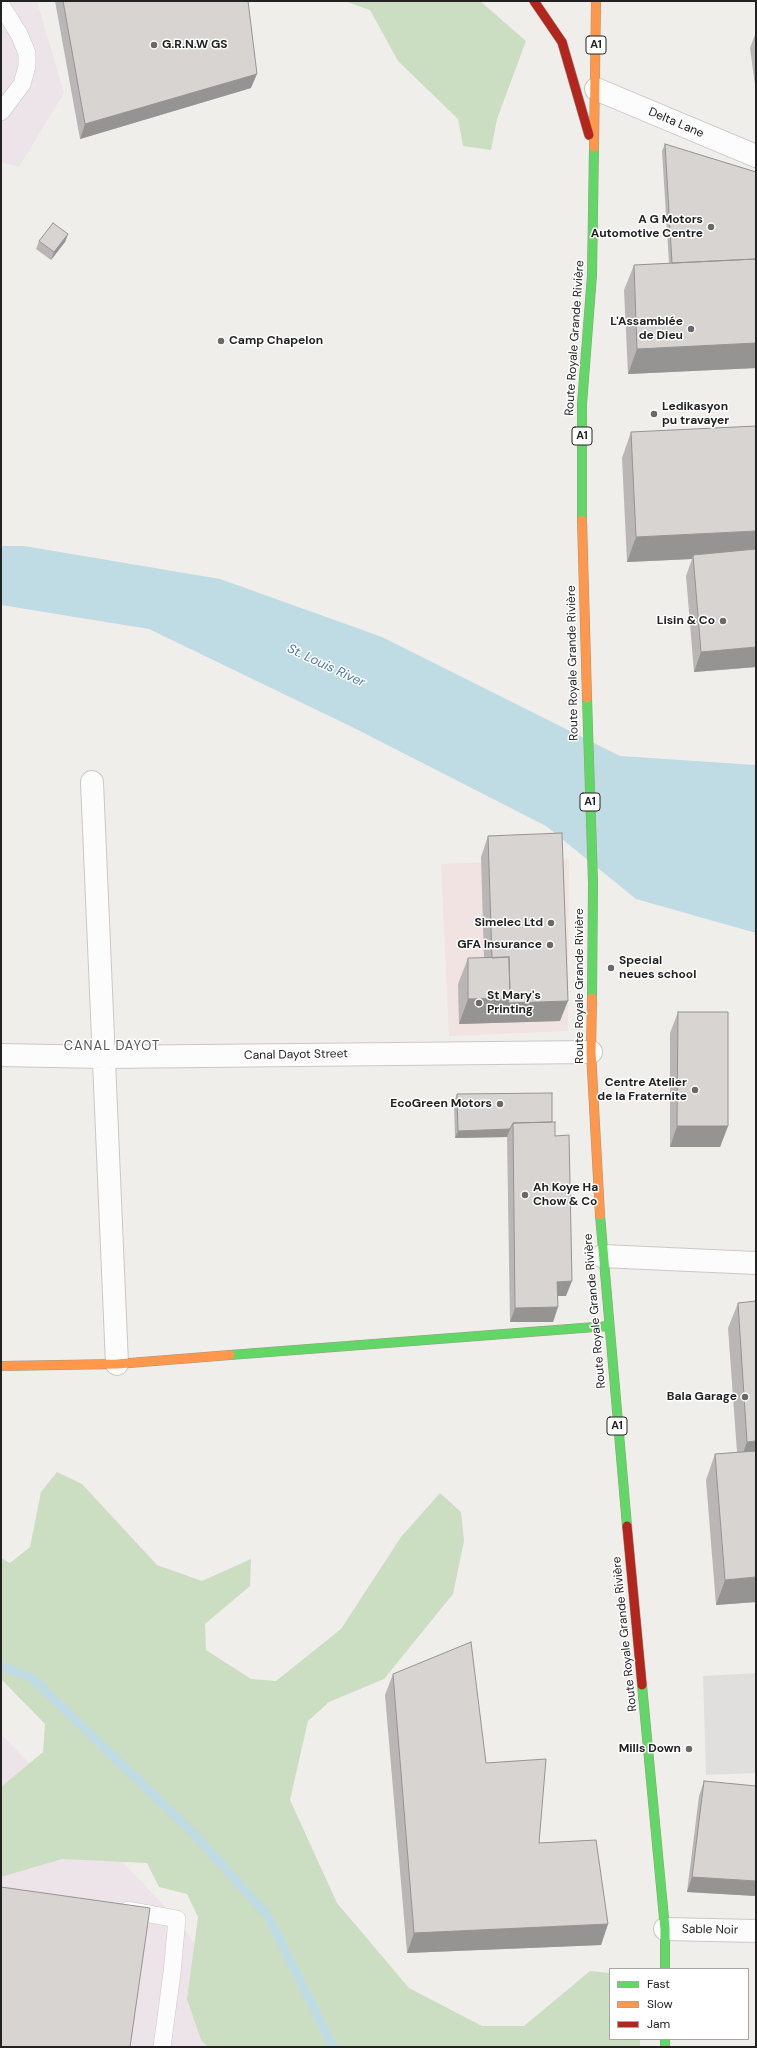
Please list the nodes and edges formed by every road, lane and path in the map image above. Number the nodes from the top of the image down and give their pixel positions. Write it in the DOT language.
graph roads {
  1 [pos="534,1"];
  2 [pos="596,1"];
  3 [pos="1,5"];
  4 [pos="596,89"];
  5 [pos="1,112"];
  6 [pos="594,151"];
  7 [pos="756,156"];
  8 [pos="92,782"];
  9 [pos="591,1052"];
  10 [pos="1,1055"];
  11 [pos="104,1057"];
  12 [pos="602,1256"];
  13 [pos="756,1263"];
  14 [pos="608,1326"];
  15 [pos="118,1364"];
  16 [pos="1,1366"];
  17 [pos="113,1907"];
  18 [pos="665,1929"];
  19 [pos="756,1931"];
  20 [pos="665,1968"];
  21 [pos="162,2047"];
  1 -- 6 [label="main road"];
  2 -- 4 [label="main road, Route Royale Grande Rivière / A1"];
  3 -- 5 [label="lane"];
  4 -- 6 [label="main road, Route Royale Grande Rivière / A1"];
  4 -- 7 [label="street, Delta Lane"];
  6 -- 9 [label="main road, Route Royale Grande Rivière / A1"];
  8 -- 11 [label="street"];
  9 -- 11 [label="street, Canal Dayot Street"];
  9 -- 12 [label="main road, Route Royale Grande Rivière / A1"];
  10 -- 11 [label="street, Canal Dayot Street"];
  11 -- 15 [label="street"];
  12 -- 13 [label="street"];
  12 -- 14 [label="main road, Route Royale Grande Rivière / A1"];
  14 -- 15 [label="main road"];
  14 -- 18 [label="main road, Route Royale Grande Rivière / A1"];
  15 -- 16 [label="main road"];
  17 -- 21 [label="lane"];
  18 -- 19 [label="street, Sable Noir"];
  18 -- 20 [label="main road, Route Royale Grande Rivière / A1"];
}
